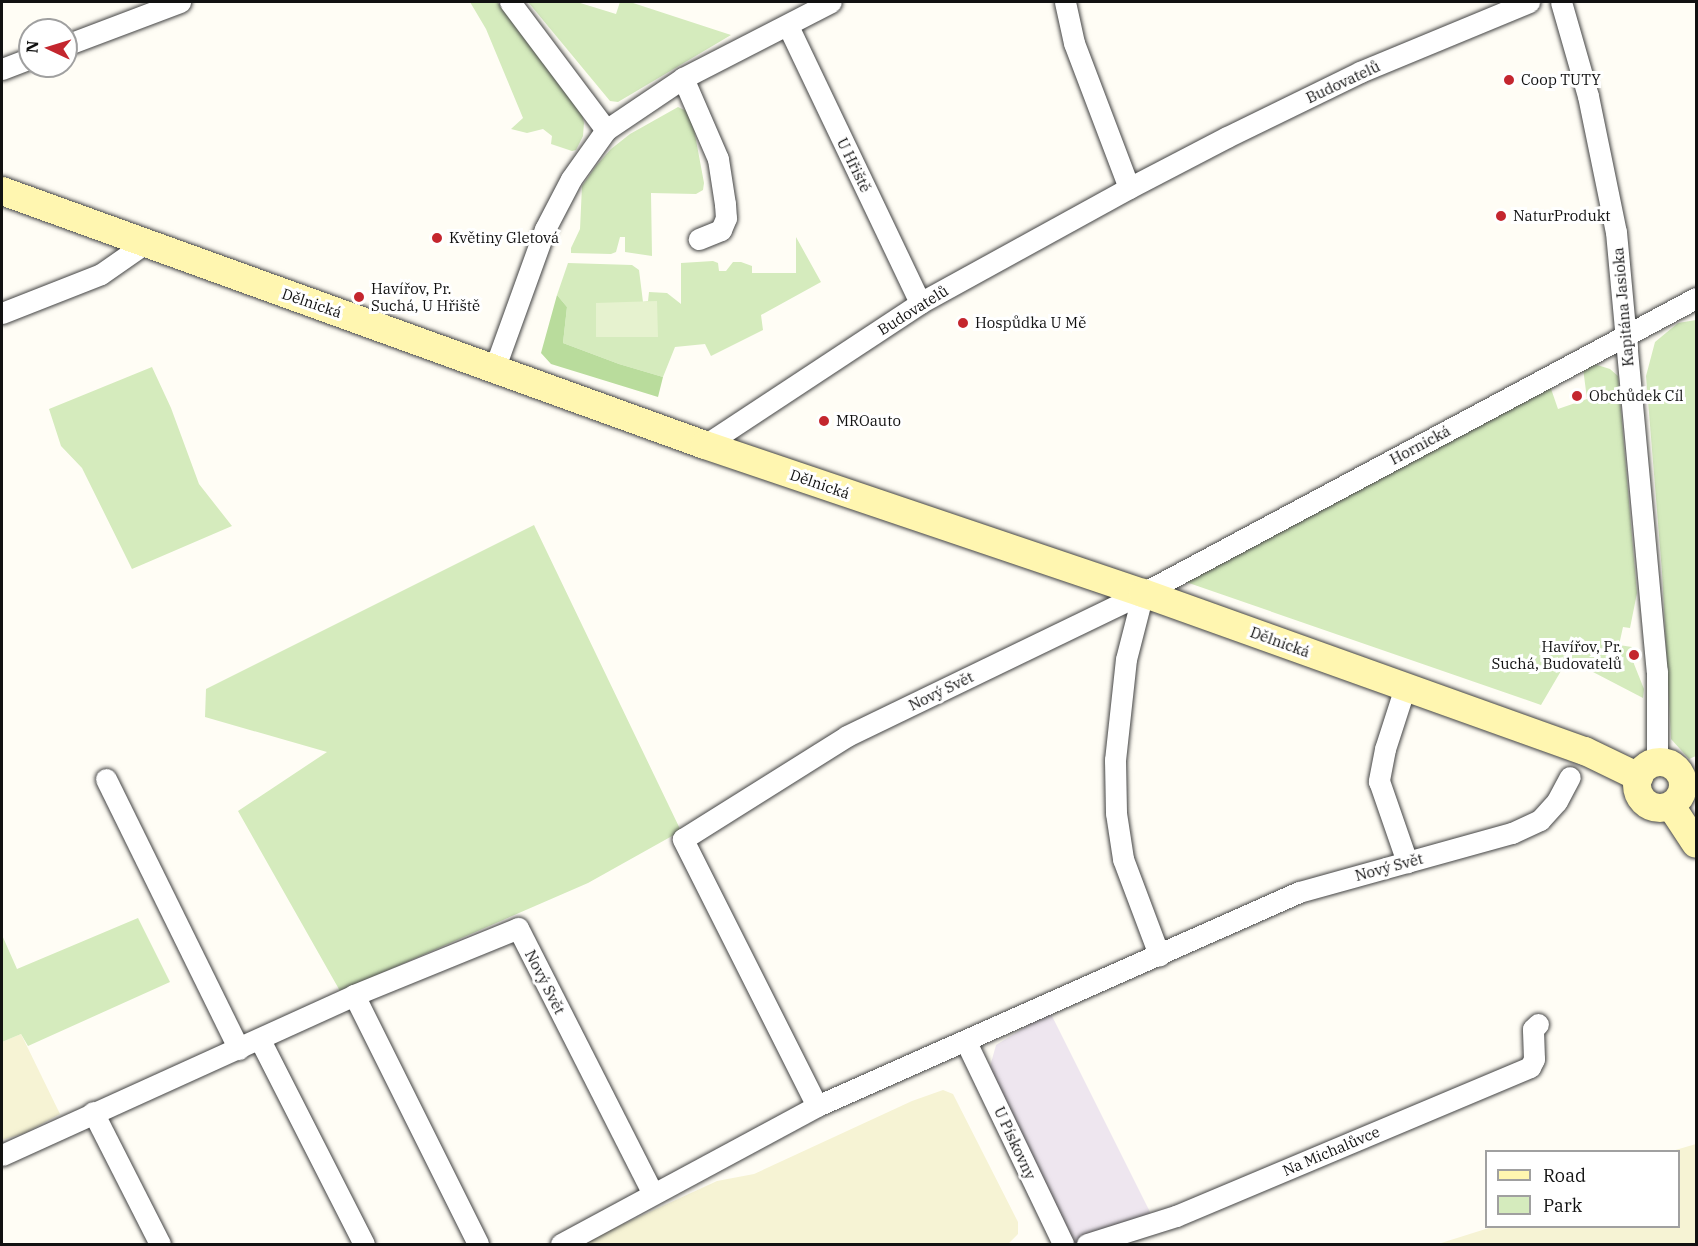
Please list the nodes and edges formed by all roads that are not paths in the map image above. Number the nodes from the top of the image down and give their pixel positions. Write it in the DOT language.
graph roads {
  1 [pos="180,2"];
  2 [pos="510,2"];
  3 [pos="831,2"];
  4 [pos="1065,2"];
  5 [pos="1529,2"];
  6 [pos="1561,2"];
  7 [pos="788,26"];
  8 [pos="78,40"];
  9 [pos="18,63"];
  10 [pos="2,69"];
  11 [pos="683,78"];
  12 [pos="606,130"];
  13 [pos="1129,188"];
  14 [pos="2,191"];
  15 [pos="699,239"];
  16 [pos="144,244"];
  17 [pos="1696,298"];
  18 [pos="920,303"];
  19 [pos="2,312"];
  20 [pos="1625,334"];
  21 [pos="495,367"];
  22 [pos="705,445"];
  23 [pos="1143,593"];
  24 [pos="1406,687"];
  25 [pos="1648,770"];
  26 [pos="1570,777"];
  27 [pos="1689,777"];
  28 [pos="106,779"];
  29 [pos="1671,806"];
  30 [pos="1696,844"];
  31 [pos="1407,862"];
  32 [pos="1159,955"];
  33 [pos="354,995"];
  34 [pos="1538,1024"];
  35 [pos="260,1040"];
  36 [pos="966,1042"];
  37 [pos="239,1049"];
  38 [pos="817,1106"];
  39 [pos="93,1112"];
  40 [pos="2,1155"];
  41 [pos="653,1194"];
  42 [pos="160,1245"];
  43 [pos="364,1245"];
  44 [pos="478,1245"];
  45 [pos="561,1245"];
  46 [pos="1063,1245"];
  47 [pos="1087,1245"];
  1 -- 8 [label="street"];
  2 -- 12 [label="street"];
  3 -- 7 [label="street"];
  4 -- 13 [label="street"];
  5 -- 13 [label="street, Budovatelů"];
  6 -- 20 [label="street, Kapitána Jasioka"];
  7 -- 11 [label="street"];
  7 -- 18 [label="street, U Hřiště"];
  9 -- 10 [label="street"];
  11 -- 12 [label="street"];
  11 -- 15 [label="street"];
  12 -- 21 [label="street"];
  13 -- 18 [label="street, Budovatelů"];
  14 -- 16 [label="street, Dělnická"];
  16 -- 19 [label="street"];
  16 -- 21 [label="street, Dělnická"];
  17 -- 20 [label="street, Hornická"];
  18 -- 22 [label="street, Budovatelů"];
  20 -- 23 [label="street, Hornická"];
  20 -- 25 [label="street, Kapitána Jasioka"];
  21 -- 22 [label="street, Dělnická"];
  22 -- 23 [label="street, Dělnická"];
  23 -- 24 [label="street, Dělnická"];
  23 -- 32 [label="street"];
  23 -- 38 [label="street, Nový Svět"];
  24 -- 25 [label="street, Dělnická"];
  24 -- 31 [label="street"];
  25 -- 27 [label="street"];
  25 -- 29 [label="street"];
  26 -- 31 [label="street, Nový Svět"];
  27 -- 29 [label="street"];
  28 -- 37 [label="street"];
  29 -- 30 [label="street"];
  31 -- 32 [label="street, Nový Svět"];
  32 -- 36 [label="street, Nový Svět"];
  33 -- 35 [label="street, Nový Svět"];
  33 -- 41 [label="street, Nový Svět"];
  33 -- 44 [label="street"];
  34 -- 47 [label="street, Na Michalůvce"];
  35 -- 37 [label="street, Nový Svět"];
  35 -- 43 [label="street"];
  36 -- 38 [label="street, Nový Svět"];
  36 -- 46 [label="street, U Pískovny"];
  37 -- 39 [label="street, Nový Svět"];
  38 -- 41 [label="street, Nový Svět"];
  39 -- 40 [label="street, Nový Svět"];
  39 -- 42 [label="street"];
  41 -- 45 [label="street, Nový Svět"];
}
